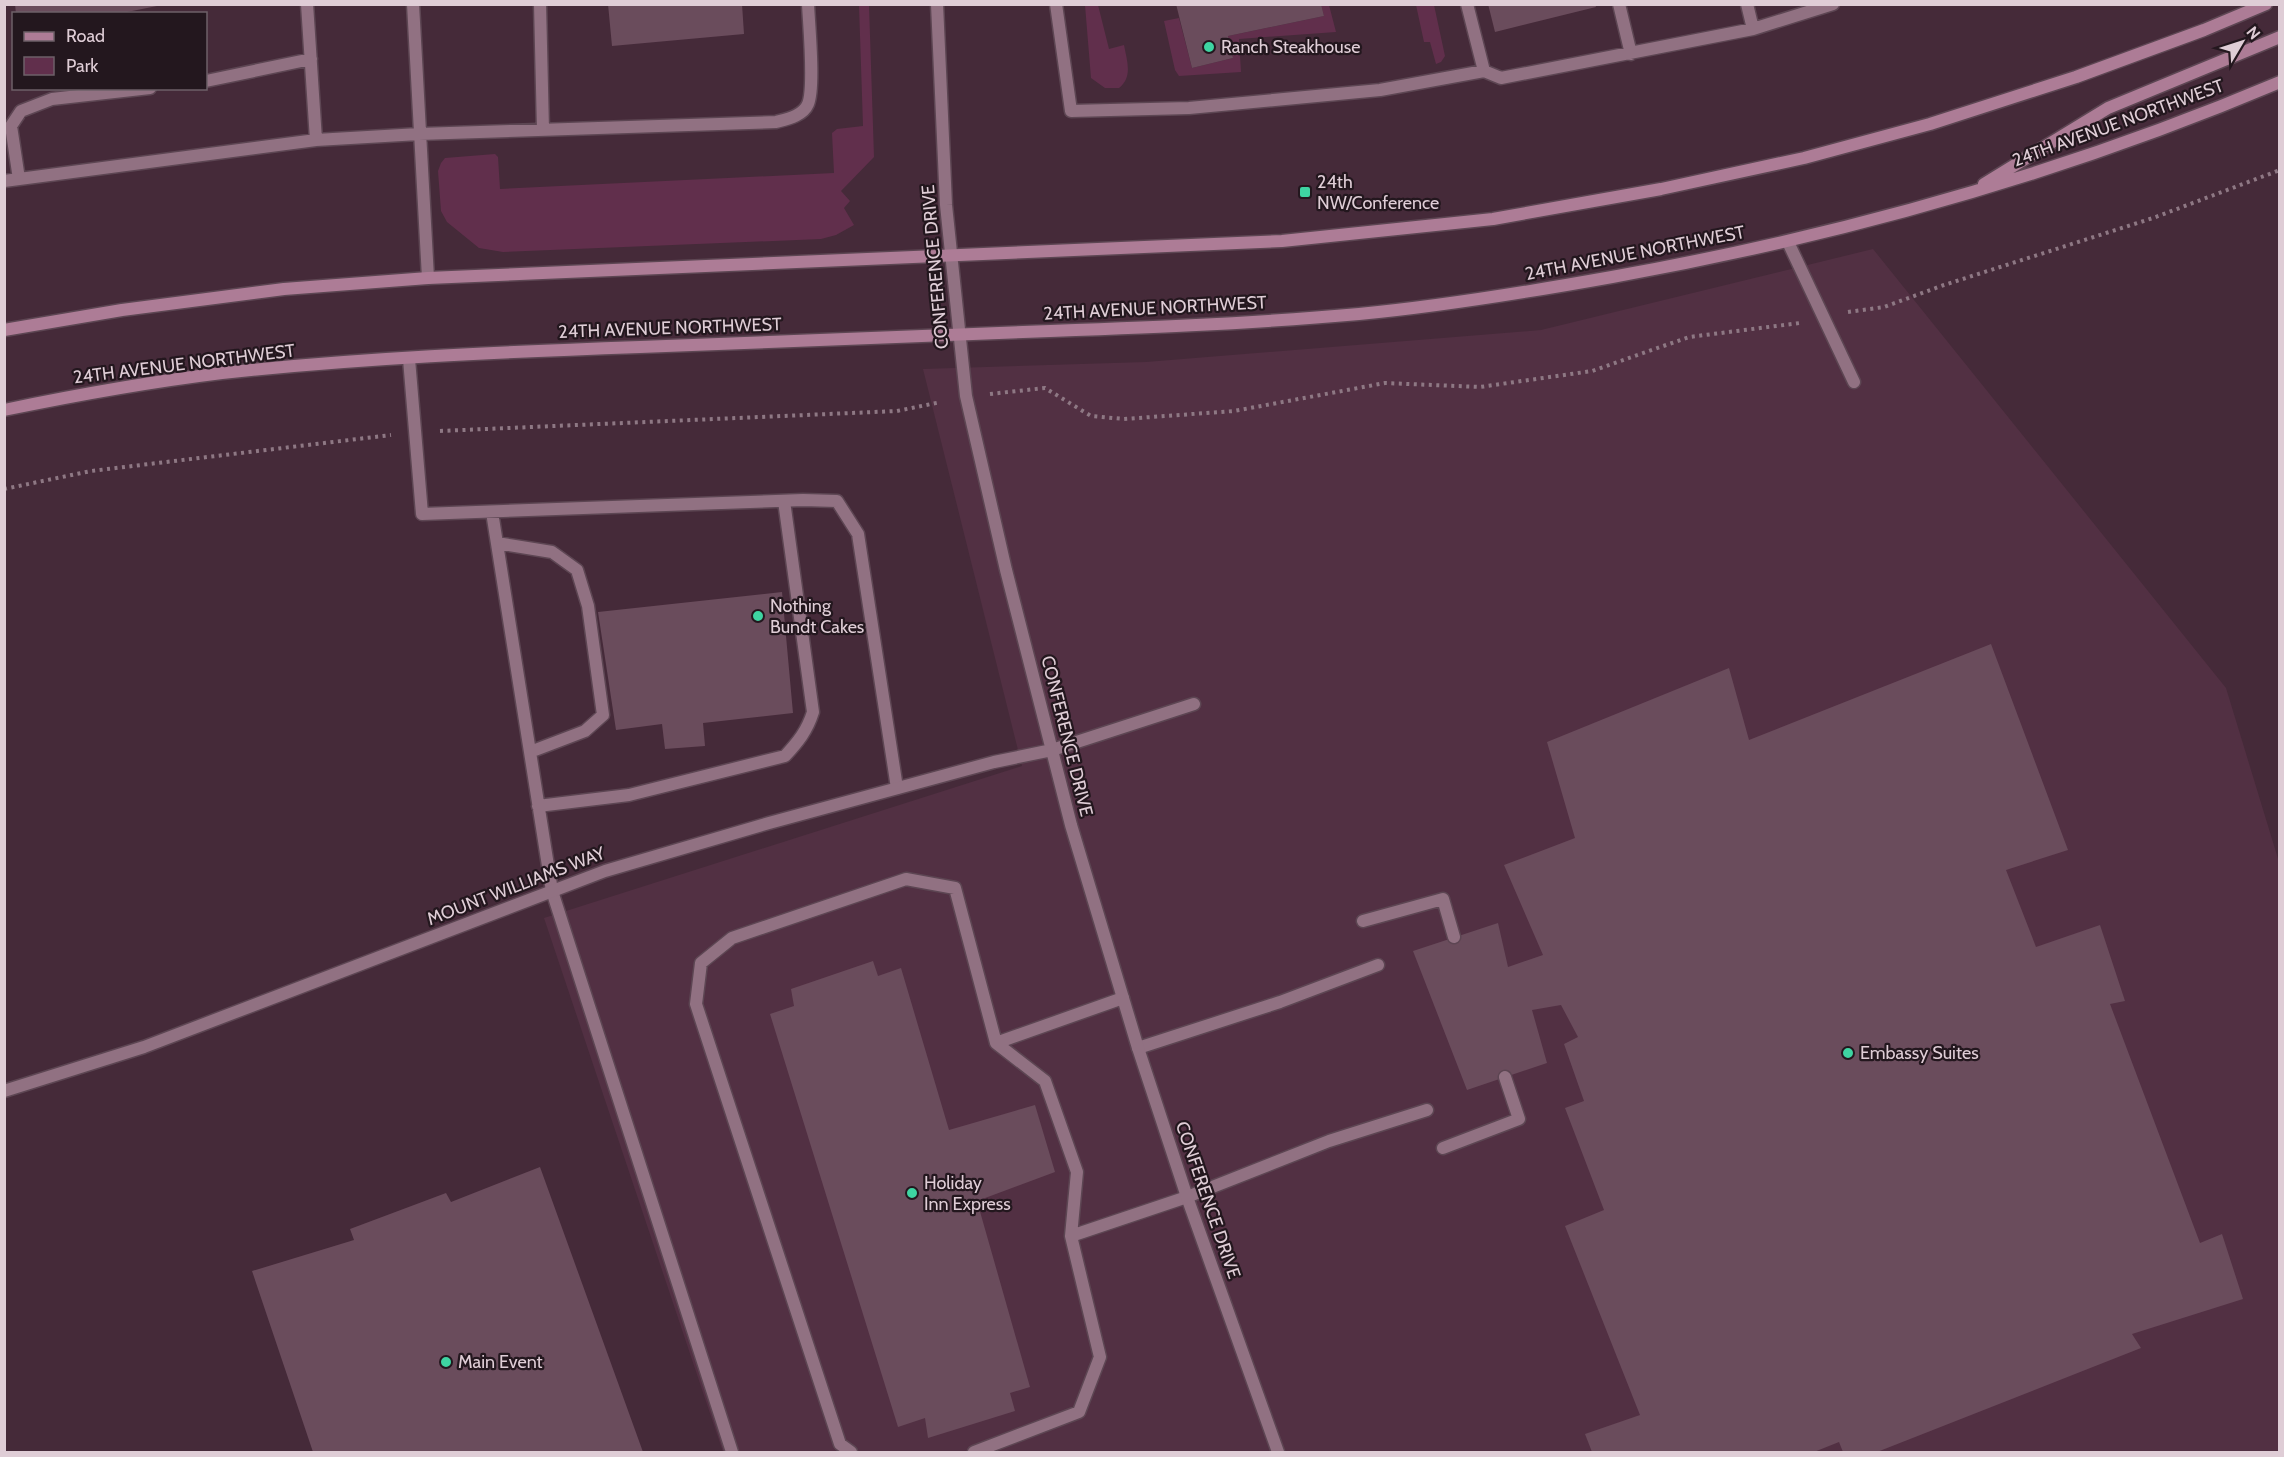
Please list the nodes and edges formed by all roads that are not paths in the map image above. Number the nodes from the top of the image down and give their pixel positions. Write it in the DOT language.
graph roads {
  1 [pos="307,4"];
  2 [pos="413,4"];
  3 [pos="540,4"];
  4 [pos="808,4"];
  5 [pos="938,4"];
  6 [pos="1056,4"];
  7 [pos="1467,4"];
  8 [pos="1619,4"];
  9 [pos="1747,4"];
  10 [pos="1833,4"];
  11 [pos="2266,4"];
  12 [pos="1753,29"];
  13 [pos="2280,37"];
  14 [pos="1631,54"];
  15 [pos="311,59"];
  16 [pos="1484,71"];
  17 [pos="207,81"];
  18 [pos="2280,82"];
  19 [pos="132,90"];
  20 [pos="543,130"];
  21 [pos="420,134"];
  22 [pos="316,140"];
  23 [pos="19,179"];
  24 [pos="4,181"];
  25 [pos="1970,193"];
  26 [pos="1788,242"];
  27 [pos="952,256"];
  28 [pos="428,278"];
  29 [pos="4,330"];
  30 [pos="959,334"];
  31 [pos="409,358"];
  32 [pos="1854,382"];
  33 [pos="4,410"];
  34 [pos="784,501"];
  35 [pos="492,512"];
  36 [pos="497,543"];
  37 [pos="1194,704"];
  38 [pos="1052,750"];
  39 [pos="530,752"];
  40 [pos="897,788"];
  41 [pos="538,806"];
  42 [pos="552,891"];
  43 [pos="1363,921"];
  44 [pos="1454,937"];
  45 [pos="1378,965"];
  46 [pos="1123,998"];
  47 [pos="996,1043"];
  48 [pos="1138,1048"];
  49 [pos="1505,1077"];
  50 [pos="4,1091"];
  51 [pos="1427,1110"];
  52 [pos="1443,1148"];
  53 [pos="1187,1197"];
  54 [pos="1071,1236"];
  55 [pos="842,1448"];
  56 [pos="732,1452"];
  57 [pos="851,1452"];
  58 [pos="974,1452"];
  59 [pos="1278,1452"];
  1 -- 15 [label="street"];
  2 -- 21 [label="street"];
  3 -- 20 [label="street"];
  4 -- 20 [label="street"];
  5 -- 27 [label="street, CONFERENCE DRIVE"];
  6 -- 16 [label="street"];
  7 -- 16 [label="street"];
  8 -- 14 [label="street"];
  9 -- 12 [label="street"];
  10 -- 12 [label="street"];
  11 -- 27 [label="main road"];
  12 -- 14 [label="street"];
  13 -- 25 [label="main road"];
  14 -- 16 [label="street"];
  15 -- 17 [label="street"];
  15 -- 22 [label="street"];
  18 -- 25 [label="main road, 24TH AVENUE NORTHWEST"];
  19 -- 23 [label="street"];
  20 -- 21 [label="street"];
  21 -- 22 [label="street"];
  21 -- 28 [label="street"];
  22 -- 23 [label="street"];
  23 -- 24 [label="street"];
  25 -- 26 [label="main road, 24TH AVENUE NORTHWEST"];
  26 -- 30 [label="main road, 24TH AVENUE NORTHWEST"];
  26 -- 32 [label="street"];
  27 -- 28 [label="main road"];
  27 -- 30 [label="street, CONFERENCE DRIVE"];
  28 -- 29 [label="main road"];
  30 -- 31 [label="main road, 24TH AVENUE NORTHWEST"];
  30 -- 38 [label="street, CONFERENCE DRIVE"];
  31 -- 33 [label="main road, 24TH AVENUE NORTHWEST"];
  31 -- 35 [label="street"];
  34 -- 35 [label="street"];
  34 -- 40 [label="street"];
  34 -- 41 [label="street"];
  35 -- 36 [label="street"];
  36 -- 39 [label="street"];
  36 -- 39 [label="street"];
  37 -- 38 [label="street, MOUNT WILLIAMS WAY"];
  38 -- 40 [label="street, MOUNT WILLIAMS WAY"];
  38 -- 46 [label="street, CONFERENCE DRIVE"];
  39 -- 41 [label="street"];
  40 -- 42 [label="street, MOUNT WILLIAMS WAY"];
  41 -- 42 [label="street"];
  42 -- 50 [label="street, MOUNT WILLIAMS WAY"];
  42 -- 56 [label="street"];
  43 -- 44 [label="street"];
  45 -- 48 [label="street"];
  46 -- 47 [label="street"];
  46 -- 48 [label="street, CONFERENCE DRIVE"];
  47 -- 54 [label="street"];
  47 -- 55 [label="street"];
  48 -- 53 [label="street, CONFERENCE DRIVE"];
  49 -- 52 [label="street"];
  51 -- 53 [label="street"];
  53 -- 54 [label="street"];
  53 -- 59 [label="street, CONFERENCE DRIVE"];
  54 -- 58 [label="street"];
  55 -- 57 [label="street"];
}
